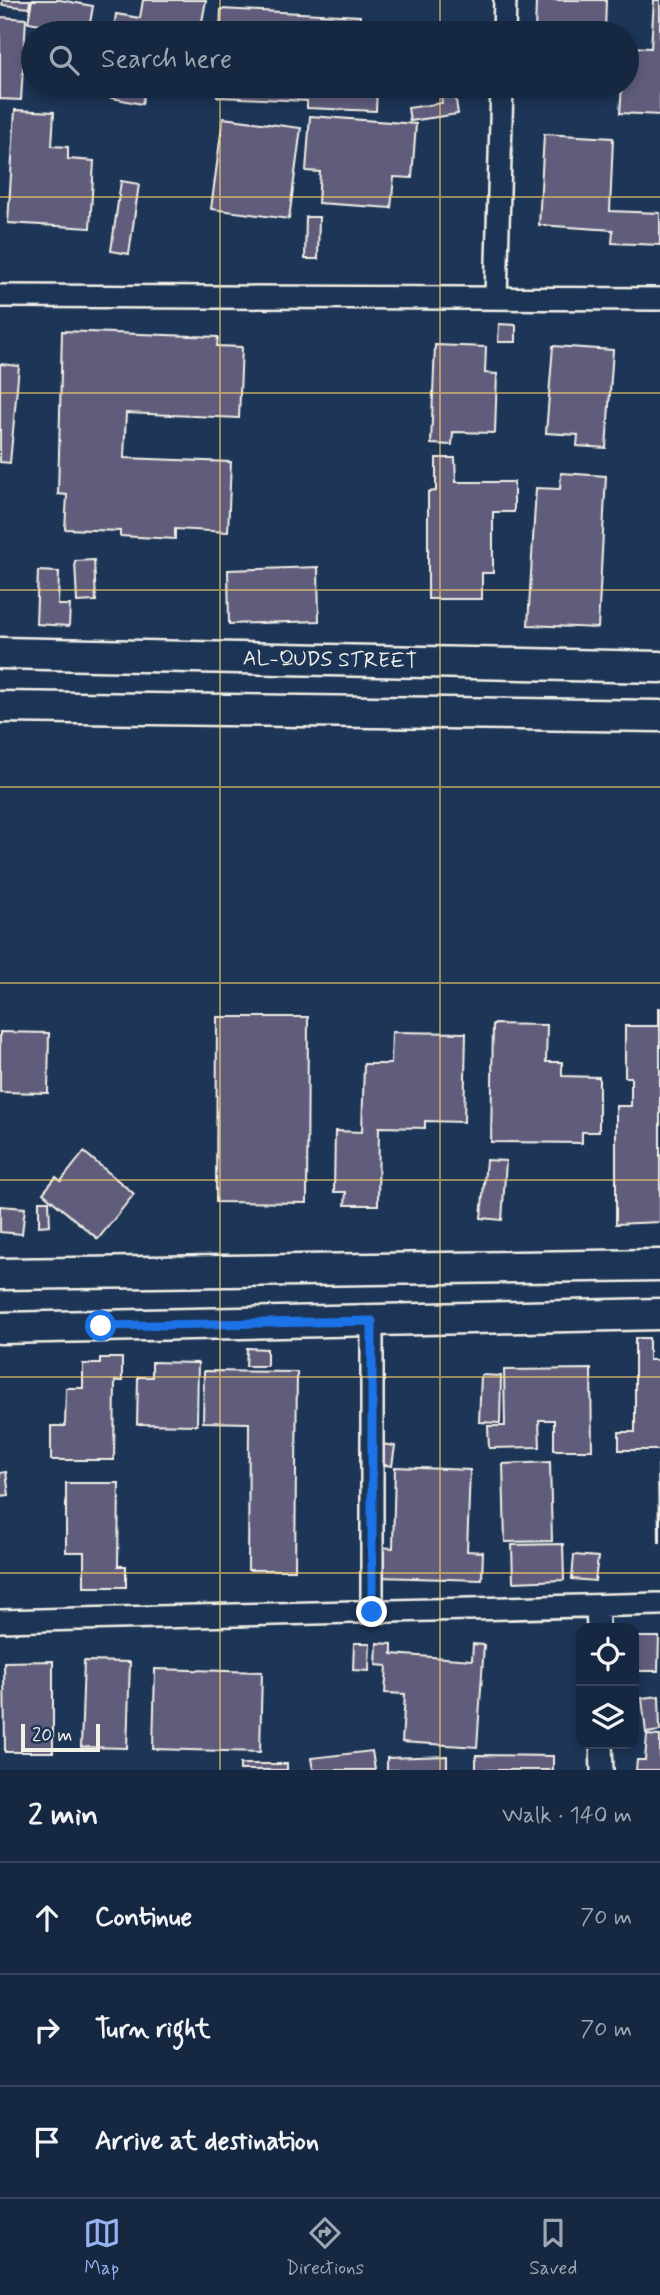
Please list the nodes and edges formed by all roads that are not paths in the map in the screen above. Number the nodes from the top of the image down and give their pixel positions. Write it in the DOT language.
graph roads {
  1 [pos="505,0"];
  2 [pos="504,21"];
  3 [pos="502,98"];
  4 [pos="0,296"];
  5 [pos="496,298"];
  6 [pos="660,299"];
  7 [pos="0,653"];
  8 [pos="660,667"];
  9 [pos="0,706"];
  10 [pos="660,716"];
  11 [pos="660,1265"];
  12 [pos="0,1274"];
  13 [pos="660,1314"];
  14 [pos="372,1321"];
  15 [pos="0,1328"];
  16 [pos="660,1604"];
  17 [pos="597,1606"];
  18 [pos="372,1612"];
  19 [pos="0,1621"];
  20 [pos="598,1623"];
  21 [pos="601,1749"];
  22 [pos="602,1770"];
  1 -- 2 [label="street"];
  3 -- 5 [label="street"];
  4 -- 5 [label="street"];
  5 -- 6 [label="street"];
  7 -- 8 [label="street, AL-QUDS STREET"];
  9 -- 10 [label="street"];
  11 -- 12 [label="street"];
  13 -- 14 [label="street"];
  14 -- 15 [label="street"];
  14 -- 18 [label="street"];
  16 -- 17 [label="street"];
  17 -- 18 [label="street"];
  17 -- 20 [label="street"];
  18 -- 19 [label="street"];
  21 -- 22 [label="street"];
}
